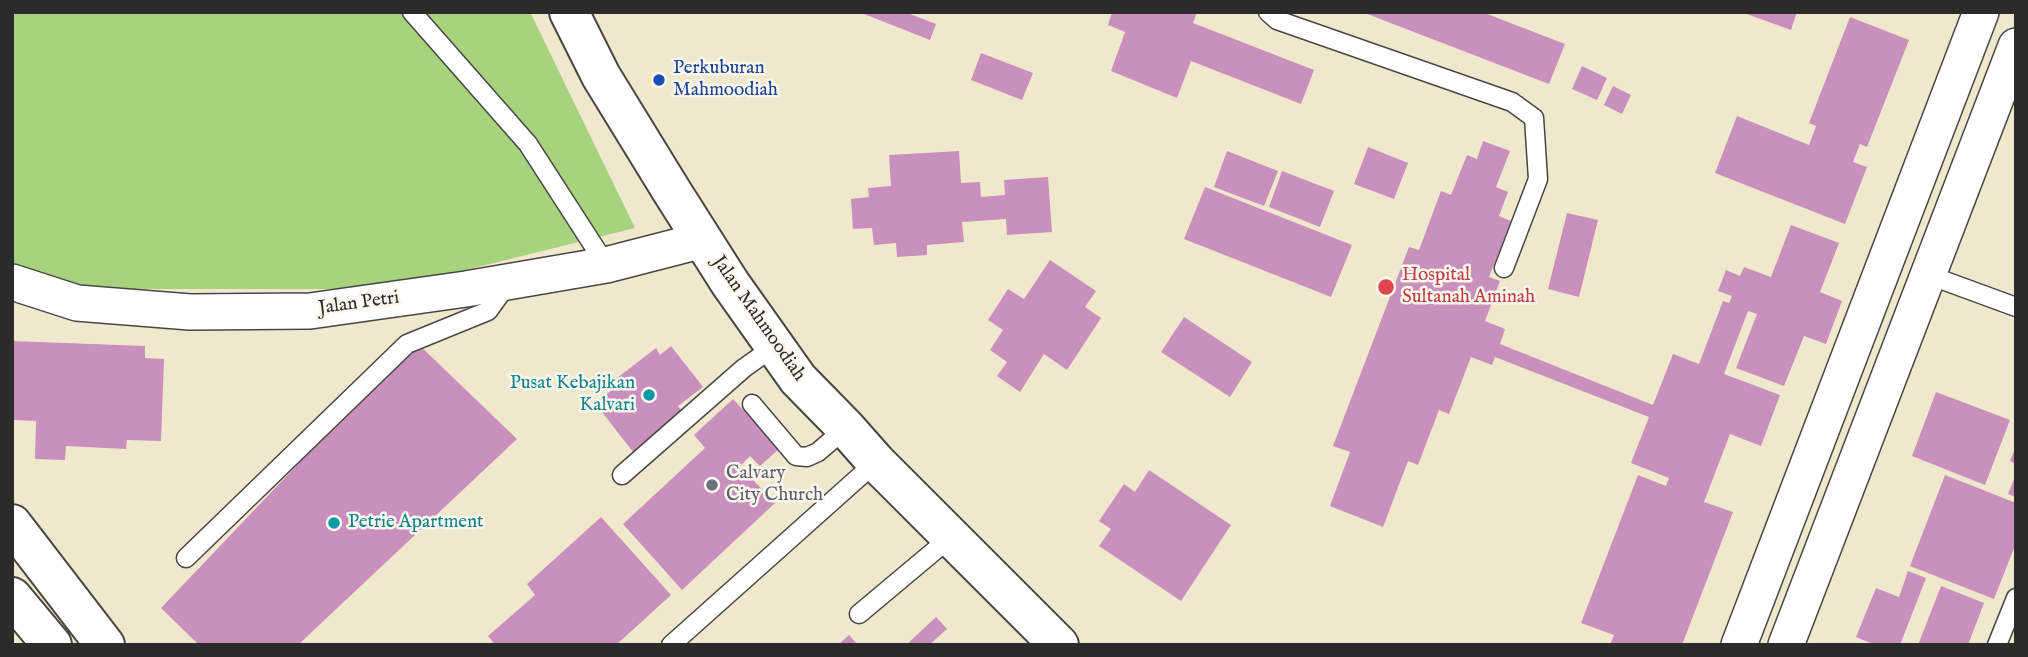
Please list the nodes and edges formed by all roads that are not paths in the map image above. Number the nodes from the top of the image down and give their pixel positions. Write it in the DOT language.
graph roads {
  1 [pos="412,12"];
  2 [pos="569,12"];
  3 [pos="603,12"];
  4 [pos="1268,12"];
  5 [pos="1981,12"];
  6 [pos="2016,46"];
  7 [pos="601,76"];
  8 [pos="703,240"];
  9 [pos="606,265"];
  10 [pos="1504,268"];
  11 [pos="1926,274"];
  12 [pos="510,281"];
  13 [pos="12,282"];
  14 [pos="2016,307"];
  15 [pos="775,346"];
  16 [pos="752,404"];
  17 [pos="846,428"];
  18 [pos="876,462"];
  19 [pos="622,475"];
  20 [pos="12,524"];
  21 [pos="951,537"];
  22 [pos="187,558"];
  23 [pos="12,597"];
  24 [pos="2016,597"];
  25 [pos="859,614"];
  26 [pos="52,645"];
  27 [pos="105,645"];
  28 [pos="671,645"];
  29 [pos="1059,645"];
  30 [pos="1739,645"];
  31 [pos="1786,645"];
  32 [pos="1997,645"];
  1 -- 9 [label="lane"];
  2 -- 7 [label="main road, Jalan Mahmoodiah"];
  3 -- 7 [label="main road"];
  4 -- 10 [label="lane"];
  5 -- 30 [label="street"];
  6 -- 11 [label="street"];
  7 -- 8 [label="main road, Jalan Mahmoodiah"];
  8 -- 9 [label="street, Jalan Petri"];
  8 -- 15 [label="main road, Jalan Mahmoodiah"];
  9 -- 12 [label="street, Jalan Petri"];
  11 -- 14 [label="lane"];
  11 -- 31 [label="street"];
  12 -- 13 [label="street, Jalan Petri"];
  12 -- 22 [label="lane"];
  15 -- 17 [label="main road, Jalan Mahmoodiah"];
  15 -- 19 [label="lane"];
  16 -- 17 [label="lane"];
  17 -- 18 [label="main road, Jalan Mahmoodiah"];
  18 -- 21 [label="main road, Jalan Mahmoodiah"];
  18 -- 28 [label="lane"];
  20 -- 27 [label="main road"];
  21 -- 25 [label="lane"];
  21 -- 29 [label="main road, Jalan Mahmoodiah"];
  23 -- 26 [label="main road"];
  24 -- 32 [label="lane"];
}
